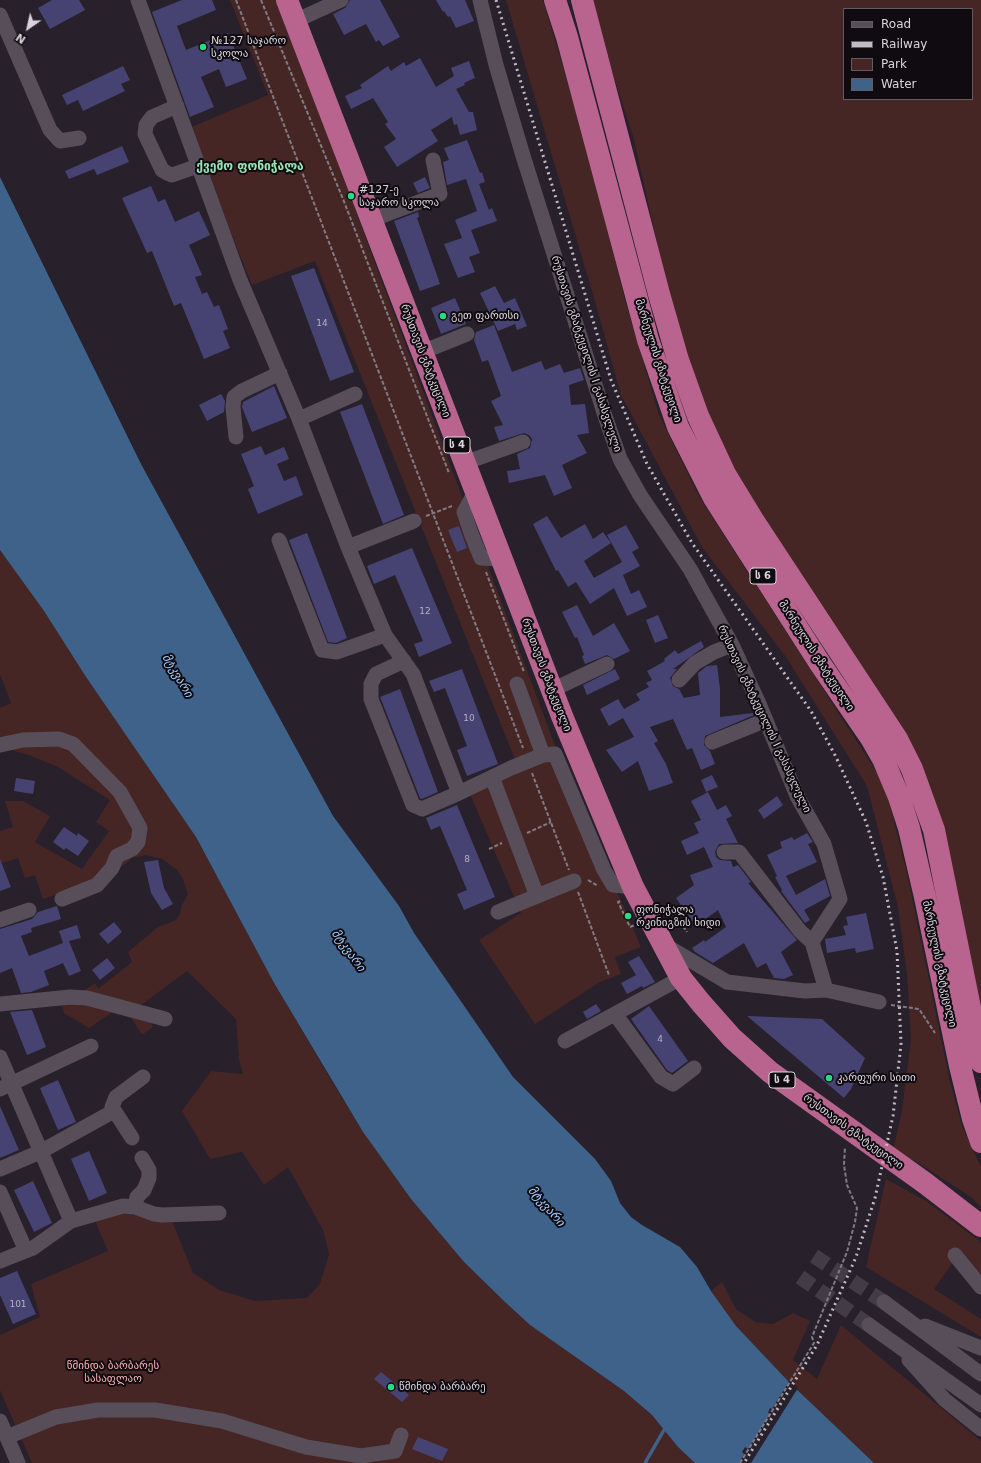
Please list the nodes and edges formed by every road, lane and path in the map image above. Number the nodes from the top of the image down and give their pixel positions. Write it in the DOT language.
graph roads {
  1 [pos="138,0"];
  2 [pos="236,0"];
  3 [pos="261,0"];
  4 [pos="287,0"];
  5 [pos="342,0"];
  6 [pos="480,0"];
  7 [pos="555,0"];
  8 [pos="582,0"];
  9 [pos="0,15"];
  10 [pos="295,21"];
  11 [pos="177,106"];
  12 [pos="79,138"];
  13 [pos="434,160"];
  14 [pos="198,166"];
  15 [pos="371,220"];
  16 [pos="467,334"];
  17 [pos="422,352"];
  18 [pos="280,373"];
  19 [pos="355,394"];
  20 [pos="299,419"];
  21 [pos="236,437"];
  22 [pos="522,442"];
  23 [pos="457,470"];
  24 [pos="475,492"];
  25 [pos="464,512"];
  26 [pos="432,513"];
  27 [pos="414,521"];
  28 [pos="279,540"];
  29 [pos="348,548"];
  30 [pos="491,559"];
  31 [pos="385,635"];
  32 [pos="732,645"];
  33 [pos="404,661"];
  34 [pos="607,664"];
  35 [pos="521,679"];
  36 [pos="679,680"];
  37 [pos="552,690"];
  38 [pos="766,720"];
  39 [pos="712,742"];
  40 [pos="0,745"];
  41 [pos="544,755"];
  42 [pos="528,761"];
  43 [pos="492,777"];
  44 [pos="459,793"];
  45 [pos="724,852"];
  46 [pos="575,874"];
  47 [pos="633,887"];
  48 [pos="601,888"];
  49 [pos="537,896"];
  50 [pos="614,897"];
  51 [pos="62,899"];
  52 [pos="670,907"];
  53 [pos="29,910"];
  54 [pos="498,912"];
  55 [pos="0,920"];
  56 [pos="630,928"];
  57 [pos="687,932"];
  58 [pos="812,942"];
  59 [pos="662,943"];
  60 [pos="610,976"];
  61 [pos="681,978"];
  62 [pos="826,990"];
  63 [pos="879,1002"];
  64 [pos="0,1004"];
  65 [pos="614,1014"];
  66 [pos="166,1019"];
  67 [pos="936,1034"];
  68 [pos="565,1041"];
  69 [pos="91,1046"];
  70 [pos="0,1057"];
  71 [pos="981,1062"];
  72 [pos="694,1068"];
  73 [pos="143,1077"];
  74 [pos="5,1087"];
  75 [pos="114,1111"];
  76 [pos="846,1128"];
  77 [pos="132,1138"];
  78 [pos="981,1142"];
  79 [pos="40,1152"];
  80 [pos="142,1158"];
  81 [pos="0,1169"];
  82 [pos="0,1192"];
  83 [pos="135,1207"];
  84 [pos="219,1213"];
  85 [pos="71,1221"];
  86 [pos="981,1226"];
  87 [pos="26,1251"];
  88 [pos="955,1256"];
  89 [pos="0,1261"];
  90 [pos="981,1287"];
  91 [pos="884,1302"];
  92 [pos="907,1319"];
  93 [pos="870,1324"];
  94 [pos="892,1340"];
  95 [pos="981,1348"];
  96 [pos="981,1374"];
  97 [pos="981,1405"];
  98 [pos="0,1421"];
  99 [pos="981,1429"];
  100 [pos="401,1435"];
  101 [pos="7,1437"];
  102 [pos="18,1463"];
  103 [pos="740,1463"];
  1 -- 11 [label="street"];
  2 -- 26 [label="path"];
  3 -- 23 [label="path"];
  4 -- 10 [label="highway, რუსთავის გზატკეცილი / ს 4"];
  5 -- 10 [label="street"];
  6 -- 32 [label="street, რუსთავის გზატკეცილის I გასასვლელი"];
  7 -- 78 [label="highway, მარნეულის გზატკეცილი / ს 6"];
  8 -- 71 [label="highway, მარნეულის გზატკეცილი / ს 6"];
  9 -- 12 [label="street"];
  10 -- 15 [label="highway, რუსთავის გზატკეცილი / ს 4"];
  11 -- 14 [label="street"];
  11 -- 14 [label="street"];
  13 -- 15 [label="street"];
  14 -- 18 [label="street"];
  15 -- 17 [label="highway, რუსთავის გზატკეცილი / ს 4"];
  16 -- 17 [label="street"];
  17 -- 23 [label="highway, რუსთავის გზატკეცილი / ს 4"];
  18 -- 20 [label="street"];
  18 -- 21 [label="street"];
  19 -- 20 [label="street"];
  20 -- 29 [label="street"];
  22 -- 23 [label="street"];
  23 -- 24 [label="highway, რუსთავის გზატკეცილი / ს 4"];
  24 -- 25 [label="street"];
  24 -- 30 [label="highway, რუსთავის გზატკეცილი / ს 4"];
  25 -- 26 [label="path"];
  25 -- 30 [label="street"];
  26 -- 27 [label="path"];
  26 -- 42 [label="path"];
  27 -- 29 [label="street"];
  28 -- 31 [label="street"];
  29 -- 31 [label="street"];
  30 -- 35 [label="path"];
  30 -- 37 [label="highway, რუსთავის გზატკეცილი / ს 4"];
  31 -- 33 [label="street"];
  32 -- 36 [label="street"];
  32 -- 38 [label="street, რუსთავის გზატკეცილის I გასასვლელი"];
  33 -- 44 [label="street"];
  33 -- 44 [label="street"];
  34 -- 37 [label="street"];
  35 -- 41 [label="street"];
  37 -- 47 [label="highway, რუსთავის გზატკეცილი / ს 4"];
  38 -- 39 [label="street"];
  38 -- 58 [label="street, რუსთავის გზატკეცილის I გასასვლელი"];
  40 -- 51 [label="street"];
  41 -- 42 [label="street"];
  41 -- 47 [label="street"];
  42 -- 43 [label="street"];
  42 -- 46 [label="path"];
  43 -- 44 [label="street"];
  43 -- 49 [label="street"];
  45 -- 58 [label="street"];
  46 -- 48 [label="path"];
  46 -- 49 [label="street"];
  46 -- 60 [label="path"];
  47 -- 59 [label="highway, რუსთავის გზატკეცილი / ს 4"];
  49 -- 54 [label="street"];
  50 -- 56 [label="path"];
  52 -- 57 [label="path"];
  53 -- 55 [label="street"];
  58 -- 62 [label="street"];
  59 -- 61 [label="highway, რუსთავის გზატკეცილი / ს 4"];
  59 -- 62 [label="street"];
  61 -- 65 [label="street"];
  61 -- 76 [label="highway, რუსთავის გზატკეცილი / ს 4"];
  62 -- 63 [label="street"];
  63 -- 67 [label="path"];
  64 -- 66 [label="street"];
  65 -- 68 [label="street"];
  65 -- 72 [label="street"];
  69 -- 74 [label="street"];
  70 -- 74 [label="street"];
  73 -- 75 [label="street"];
  74 -- 79 [label="street"];
  75 -- 77 [label="street"];
  75 -- 79 [label="street"];
  76 -- 86 [label="highway, რუსთავის გზატკეცილი / ს 4"];
  76 -- 103 [label="path"];
  79 -- 81 [label="street"];
  79 -- 85 [label="street"];
  80 -- 83 [label="street"];
  82 -- 87 [label="street"];
  83 -- 84 [label="street"];
  83 -- 85 [label="street"];
  85 -- 87 [label="street"];
  87 -- 89 [label="street"];
  88 -- 90 [label="street"];
  91 -- 92 [label="street"];
  92 -- 95 [label="street"];
  92 -- 96 [label="street"];
  93 -- 94 [label="street"];
  94 -- 97 [label="street"];
  94 -- 99 [label="street"];
  98 -- 101 [label="street"];
  100 -- 101 [label="street"];
  101 -- 102 [label="street"];
}
